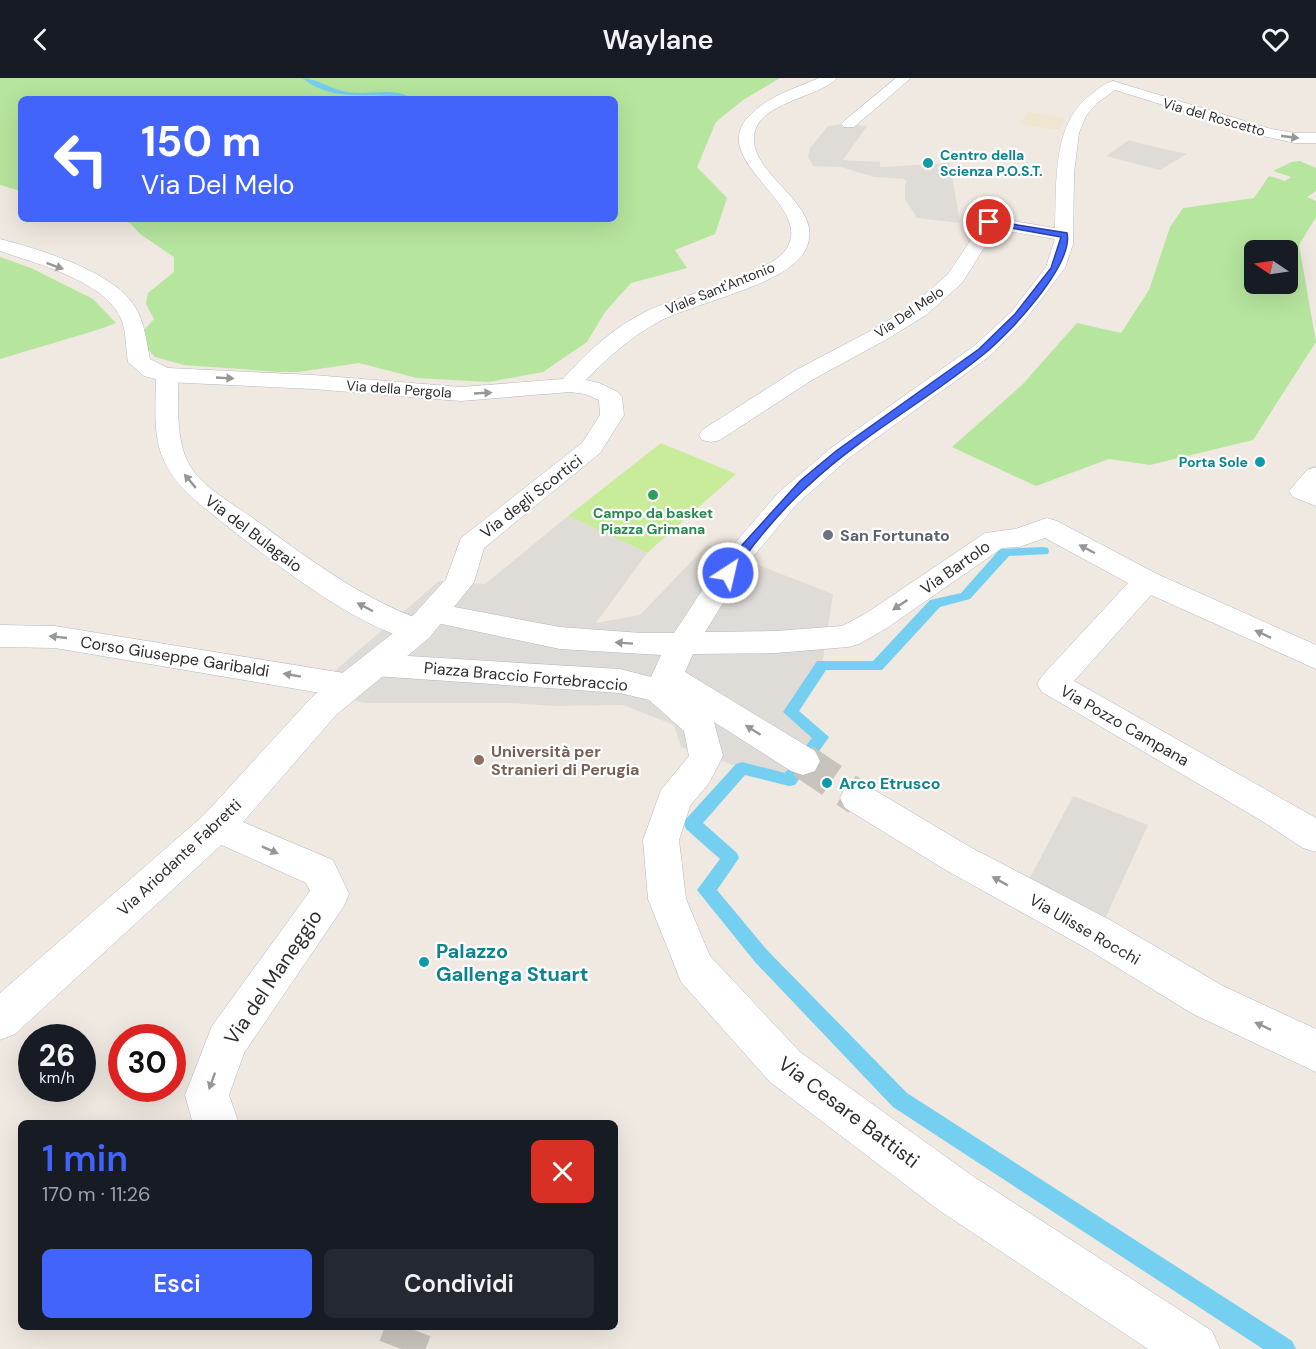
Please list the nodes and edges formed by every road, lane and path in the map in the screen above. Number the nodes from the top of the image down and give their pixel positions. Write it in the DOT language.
graph roads {
  1 [pos="830,78"];
  2 [pos="904,78"];
  3 [pos="1112,82"];
  4 [pos="849,124"];
  5 [pos="1316,138"];
  6 [pos="1065,235"];
  7 [pos="0,245"];
  8 [pos="167,375"];
  9 [pos="570,385"];
  10 [pos="612,415"];
  11 [pos="711,435"];
  12 [pos="1147,580"];
  13 [pos="426,621"];
  14 [pos="0,636"];
  15 [pos="682,644"];
  16 [pos="1316,658"];
  17 [pos="362,675"];
  18 [pos="664,684"];
  19 [pos="803,761"];
  20 [pos="858,798"];
  21 [pos="217,826"];
  22 [pos="1316,837"];
  23 [pos="0,1020"];
  24 [pos="1316,1051"];
  25 [pos="215,1120"];
  26 [pos="1194,1349"];
  1 -- 9 [label="street, Viale Sant'Antonio"];
  2 -- 4 [label="street"];
  3 -- 5 [label="street, Via del Roscetto, one-way"];
  3 -- 6 [label="street"];
  6 -- 11 [label="street, Via Del Melo"];
  6 -- 15 [label="street"];
  7 -- 8 [label="street, one-way"];
  8 -- 9 [label="street, Via della Pergola, one-way"];
  13 -- 8 [label="street, Via del Bulagaio, one-way"];
  9 -- 10 [label="street, Via della Pergola"];
  10 -- 13 [label="street, Via degli Scortici"];
  12 -- 15 [label="street, Via Bartolo, one-way"];
  16 -- 12 [label="street, Via Bartolo, one-way"];
  12 -- 22 [label="street, Via Pozzo Campana"];
  15 -- 13 [label="street, one-way"];
  13 -- 17 [label="street"];
  17 -- 14 [label="street, Corso Giuseppe Garibaldi, one-way"];
  15 -- 18 [label="street"];
  17 -- 18 [label="street, Piazza Braccio Fortebraccio"];
  17 -- 21 [label="street, Via Ariodante Fabretti"];
  19 -- 18 [label="street, one-way"];
  18 -- 26 [label="street, Via Cesare Battisti"];
  24 -- 20 [label="street, Via Ulisse Rocchi, one-way"];
  21 -- 23 [label="street, Via Ariodante Fabretti"];
  21 -- 25 [label="street, Via del Maneggio, one-way"];
}
